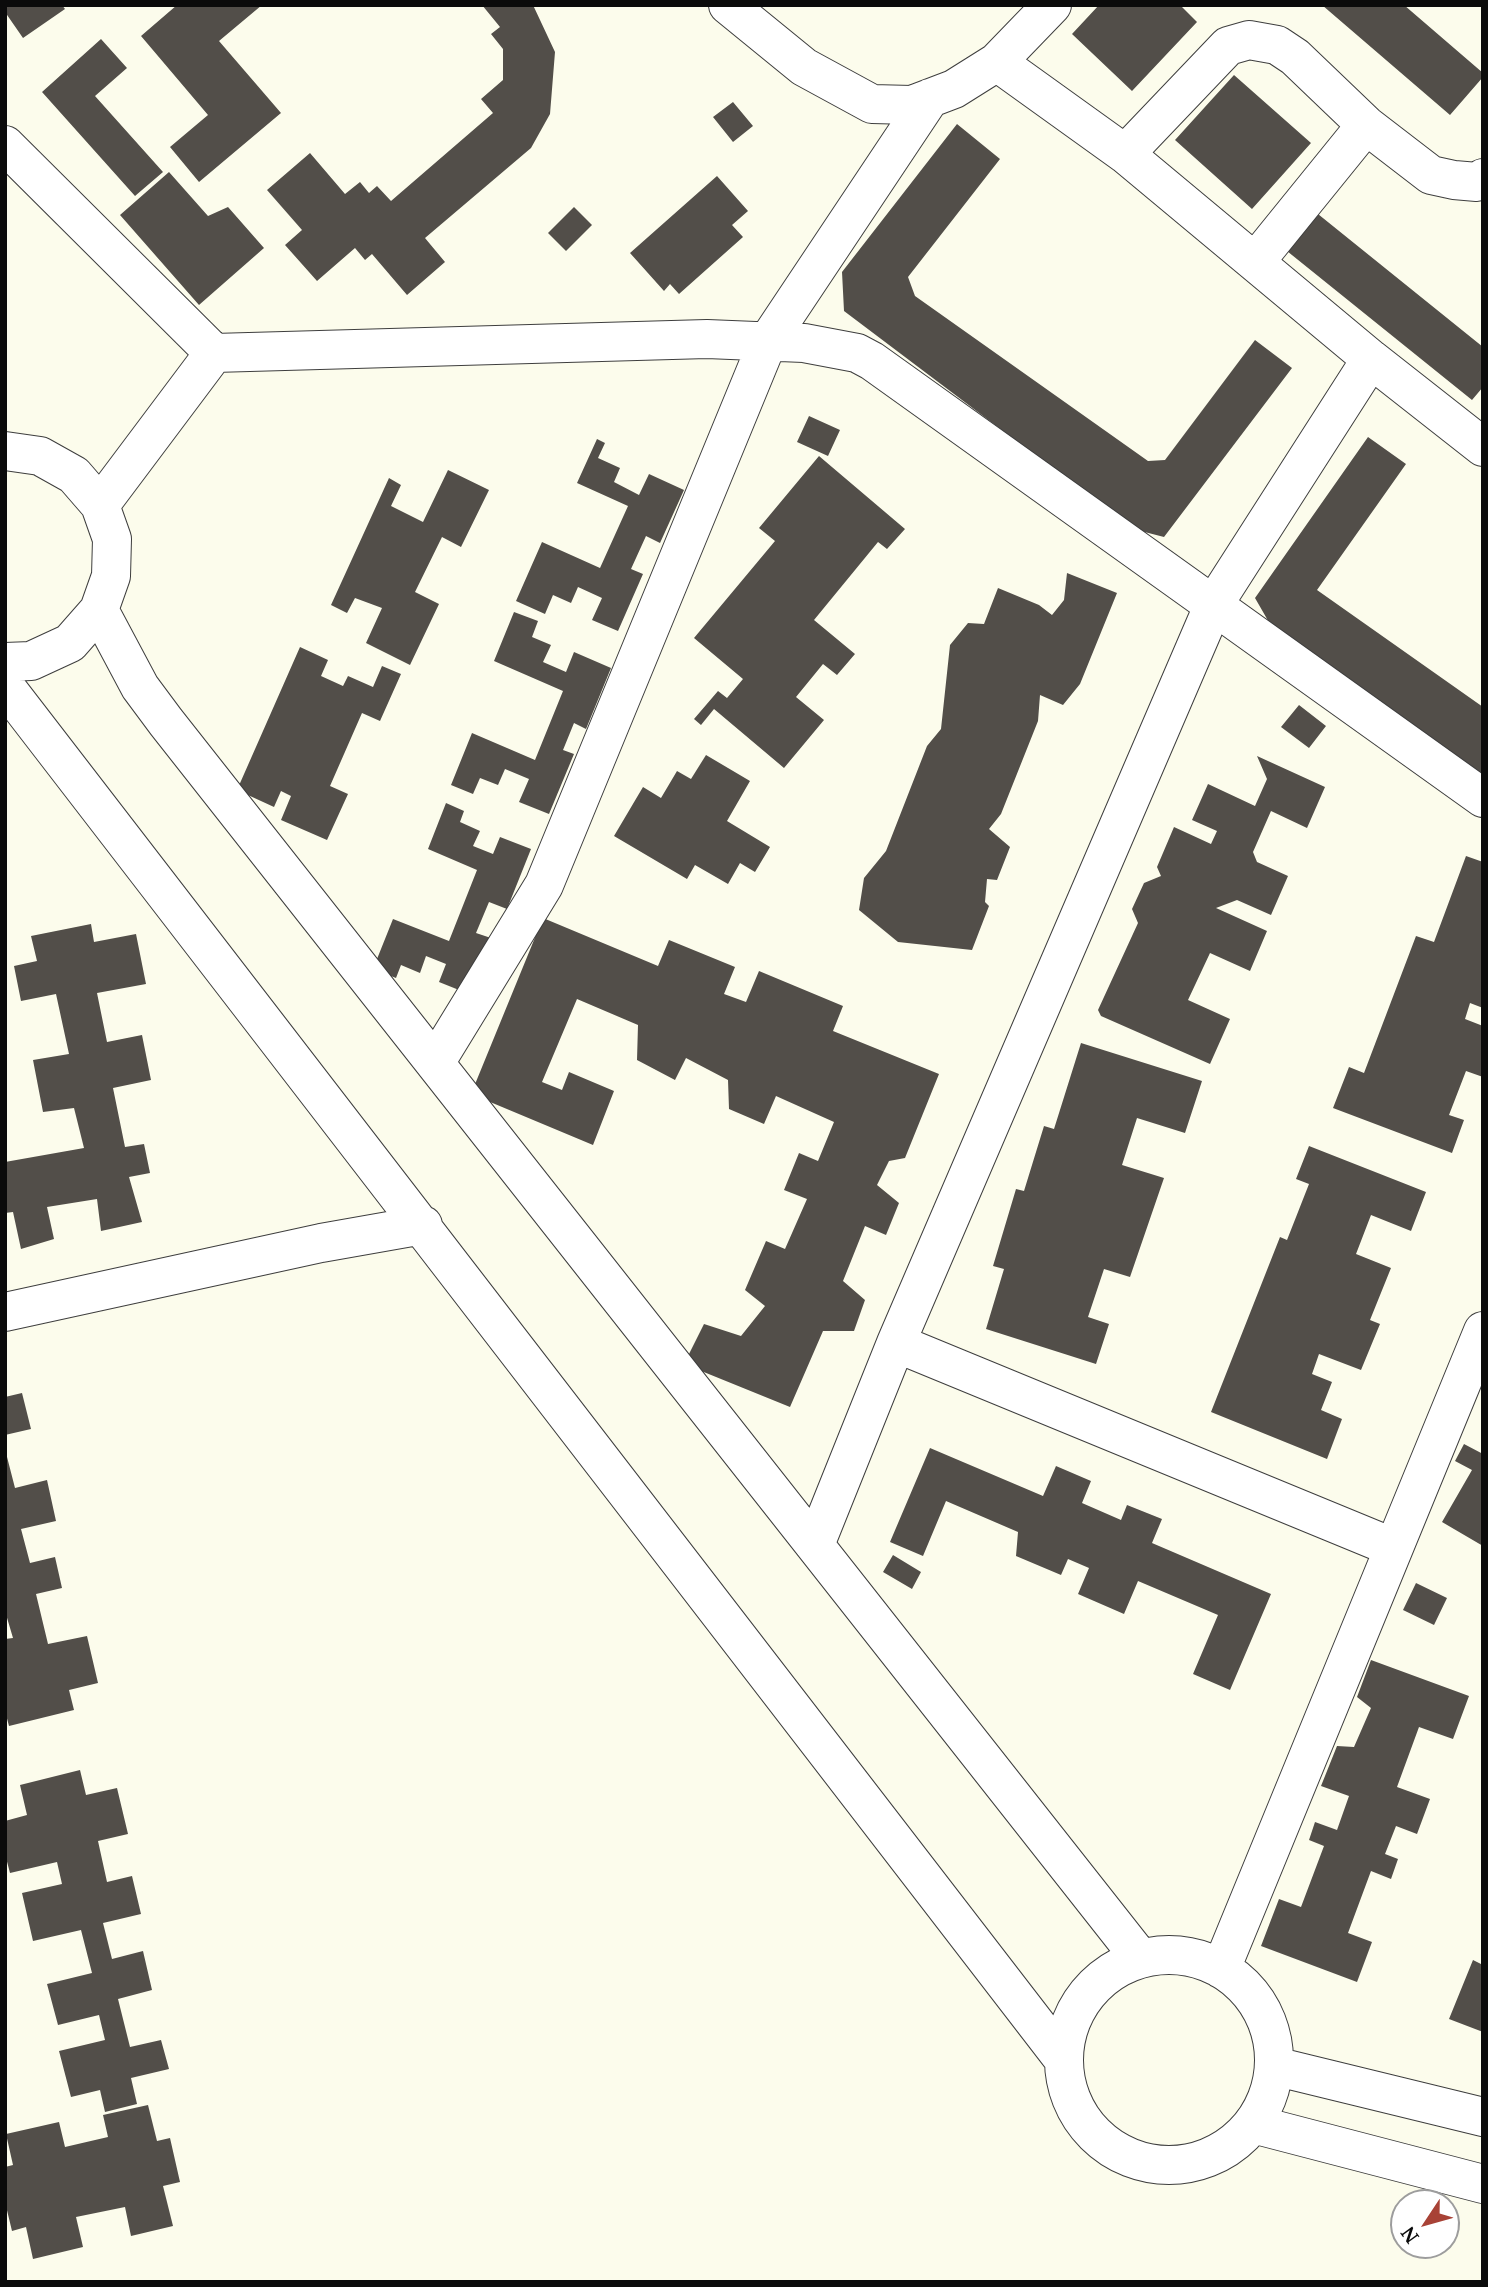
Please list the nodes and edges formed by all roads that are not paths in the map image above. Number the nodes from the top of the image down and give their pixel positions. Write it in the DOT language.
graph roads {
  1 [pos="728,5"];
  2 [pos="1052,5"];
  3 [pos="997,62"];
  4 [pos="930,98"];
  5 [pos="1366,125"];
  6 [pos="5,145"];
  7 [pos="1125,155"];
  8 [pos="1483,178"];
  9 [pos="1255,262"];
  10 [pos="768,341"];
  11 [pos="214,353"];
  12 [pos="1371,359"];
  13 [pos="1483,447"];
  14 [pos="5,451"];
  15 [pos="100,505"];
  16 [pos="1214,604"];
  17 [pos="99,610"];
  18 [pos="5,662"];
  19 [pos="5,685"];
  20 [pos="1483,798"];
  21 [pos="435,1063"];
  22 [pos="423,1225"];
  23 [pos="5,1312"];
  24 [pos="1483,1331"];
  25 [pos="896,1343"];
  26 [pos="815,1545"];
  27 [pos="1392,1547"];
  28 [pos="1140,1958"];
  29 [pos="1221,1969"];
  30 [pos="1063,2059"];
  31 [pos="1274,2066"];
  32 [pos="1483,2117"];
  33 [pos="1253,2124"];
  34 [pos="1483,2184"];
  1 -- 4 [label="street"];
  2 -- 3 [label="street"];
  3 -- 4 [label="street"];
  3 -- 7 [label="street"];
  4 -- 10 [label="street"];
  5 -- 7 [label="street"];
  5 -- 8 [label="street"];
  5 -- 9 [label="street"];
  6 -- 11 [label="street"];
  7 -- 9 [label="street"];
  9 -- 12 [label="street"];
  10 -- 11 [label="street"];
  10 -- 16 [label="street"];
  10 -- 21 [label="street"];
  11 -- 15 [label="street"];
  12 -- 13 [label="street"];
  12 -- 16 [label="street"];
  14 -- 15 [label="street"];
  15 -- 17 [label="street"];
  16 -- 20 [label="street"];
  16 -- 25 [label="street"];
  17 -- 18 [label="street"];
  17 -- 21 [label="street"];
  19 -- 22 [label="street"];
  21 -- 26 [label="street"];
  22 -- 23 [label="street"];
  22 -- 30 [label="street"];
  24 -- 27 [label="street"];
  25 -- 26 [label="street"];
  25 -- 27 [label="street"];
  26 -- 28 [label="street"];
  27 -- 29 [label="street"];
  28 -- 29 [label="street"];
  28 -- 30 [label="street"];
  29 -- 31 [label="street"];
  30 -- 33 [label="street"];
  31 -- 32 [label="street"];
  31 -- 33 [label="street"];
  33 -- 34 [label="street"];
}
